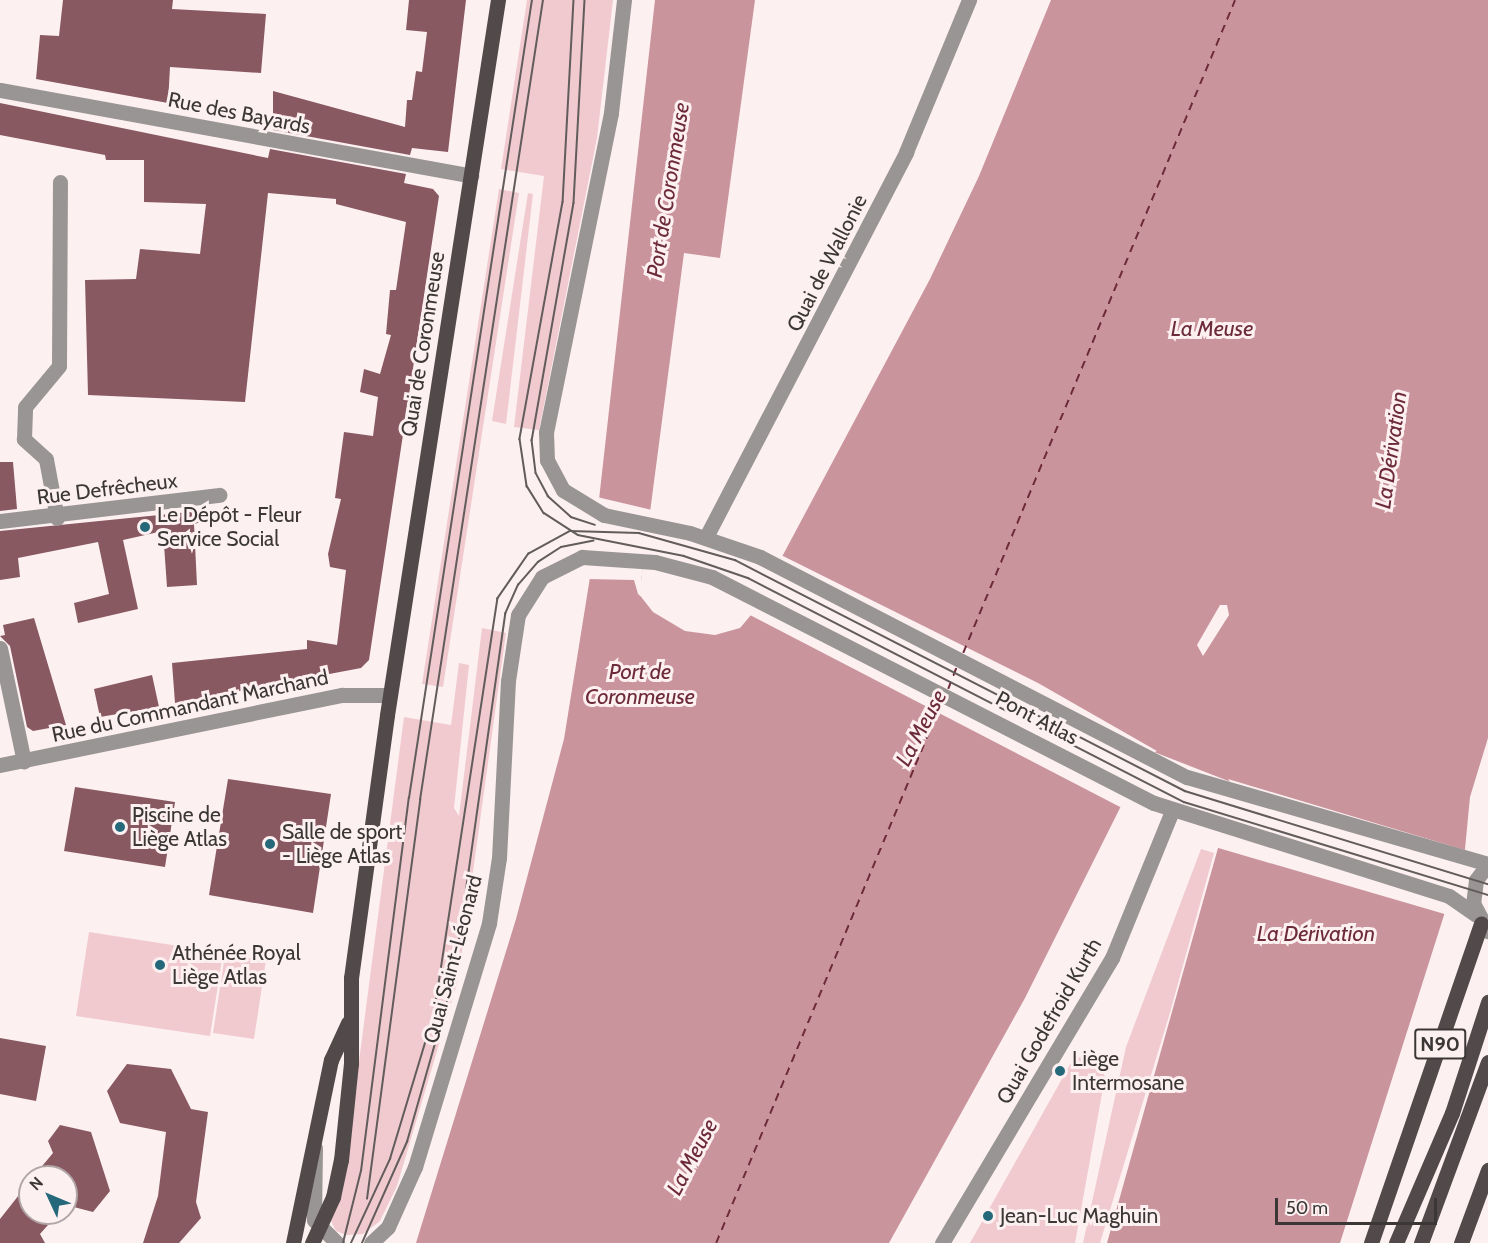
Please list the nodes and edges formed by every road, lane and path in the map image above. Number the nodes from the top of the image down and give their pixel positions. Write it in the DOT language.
graph roads {
  1 [pos="498,0"];
  2 [pos="624,0"];
  3 [pos="969,0"];
  4 [pos="0,90"];
  5 [pos="471,176"];
  6 [pos="60,182"];
  7 [pos="219,495"];
  8 [pos="57,518"];
  9 [pos="0,522"];
  10 [pos="706,537"];
  11 [pos="582,557"];
  12 [pos="0,648"];
  13 [pos="390,695"];
  14 [pos="24,762"];
  15 [pos="0,765"];
  16 [pos="1172,811"];
  17 [pos="1488,864"];
  18 [pos="1482,923"];
  19 [pos="1488,1002"];
  20 [pos="351,1016"];
  21 [pos="1488,1062"];
  22 [pos="315,1148"];
  23 [pos="1488,1170"];
  24 [pos="315,1236"];
  25 [pos="293,1243"];
  26 [pos="337,1243"];
  27 [pos="372,1243"];
  28 [pos="942,1243"];
  29 [pos="1371,1243"];
  30 [pos="1396,1243"];
  31 [pos="1421,1243"];
  32 [pos="1461,1243"];
  1 -- 5 [label="main road, Quai de Coronmeuse"];
  2 -- 10 [label="street, Pont Atlas"];
  3 -- 10 [label="street, Quai de Wallonie"];
  4 -- 5 [label="street, Rue des Bayards"];
  5 -- 13 [label="main road, Quai de Coronmeuse"];
  6 -- 8 [label="street"];
  7 -- 8 [label="street, Rue Defrêcheux"];
  8 -- 9 [label="street, Rue Defrêcheux"];
  10 -- 17 [label="street, Pont Atlas"];
  11 -- 16 [label="street, Pont Atlas"];
  11 -- 27 [label="street, Quai Saint-Léonard"];
  12 -- 14 [label="street"];
  13 -- 14 [label="street, Rue du Commandant Marchand"];
  13 -- 20 [label="main road"];
  14 -- 15 [label="street, Rue du Commandant Marchand"];
  16 -- 18 [label="street, Pont Atlas"];
  16 -- 28 [label="street, Quai Godefroid Kurth"];
  17 -- 18 [label="street"];
  18 -- 29 [label="main road, N90"];
  19 -- 30 [label="main road, N90"];
  20 -- 22 [label="main road"];
  20 -- 24 [label="main road"];
  21 -- 31 [label="main road, N90"];
  22 -- 24 [label="street"];
  22 -- 25 [label="main road"];
  23 -- 32 [label="main road"];
  24 -- 26 [label="street"];
}
